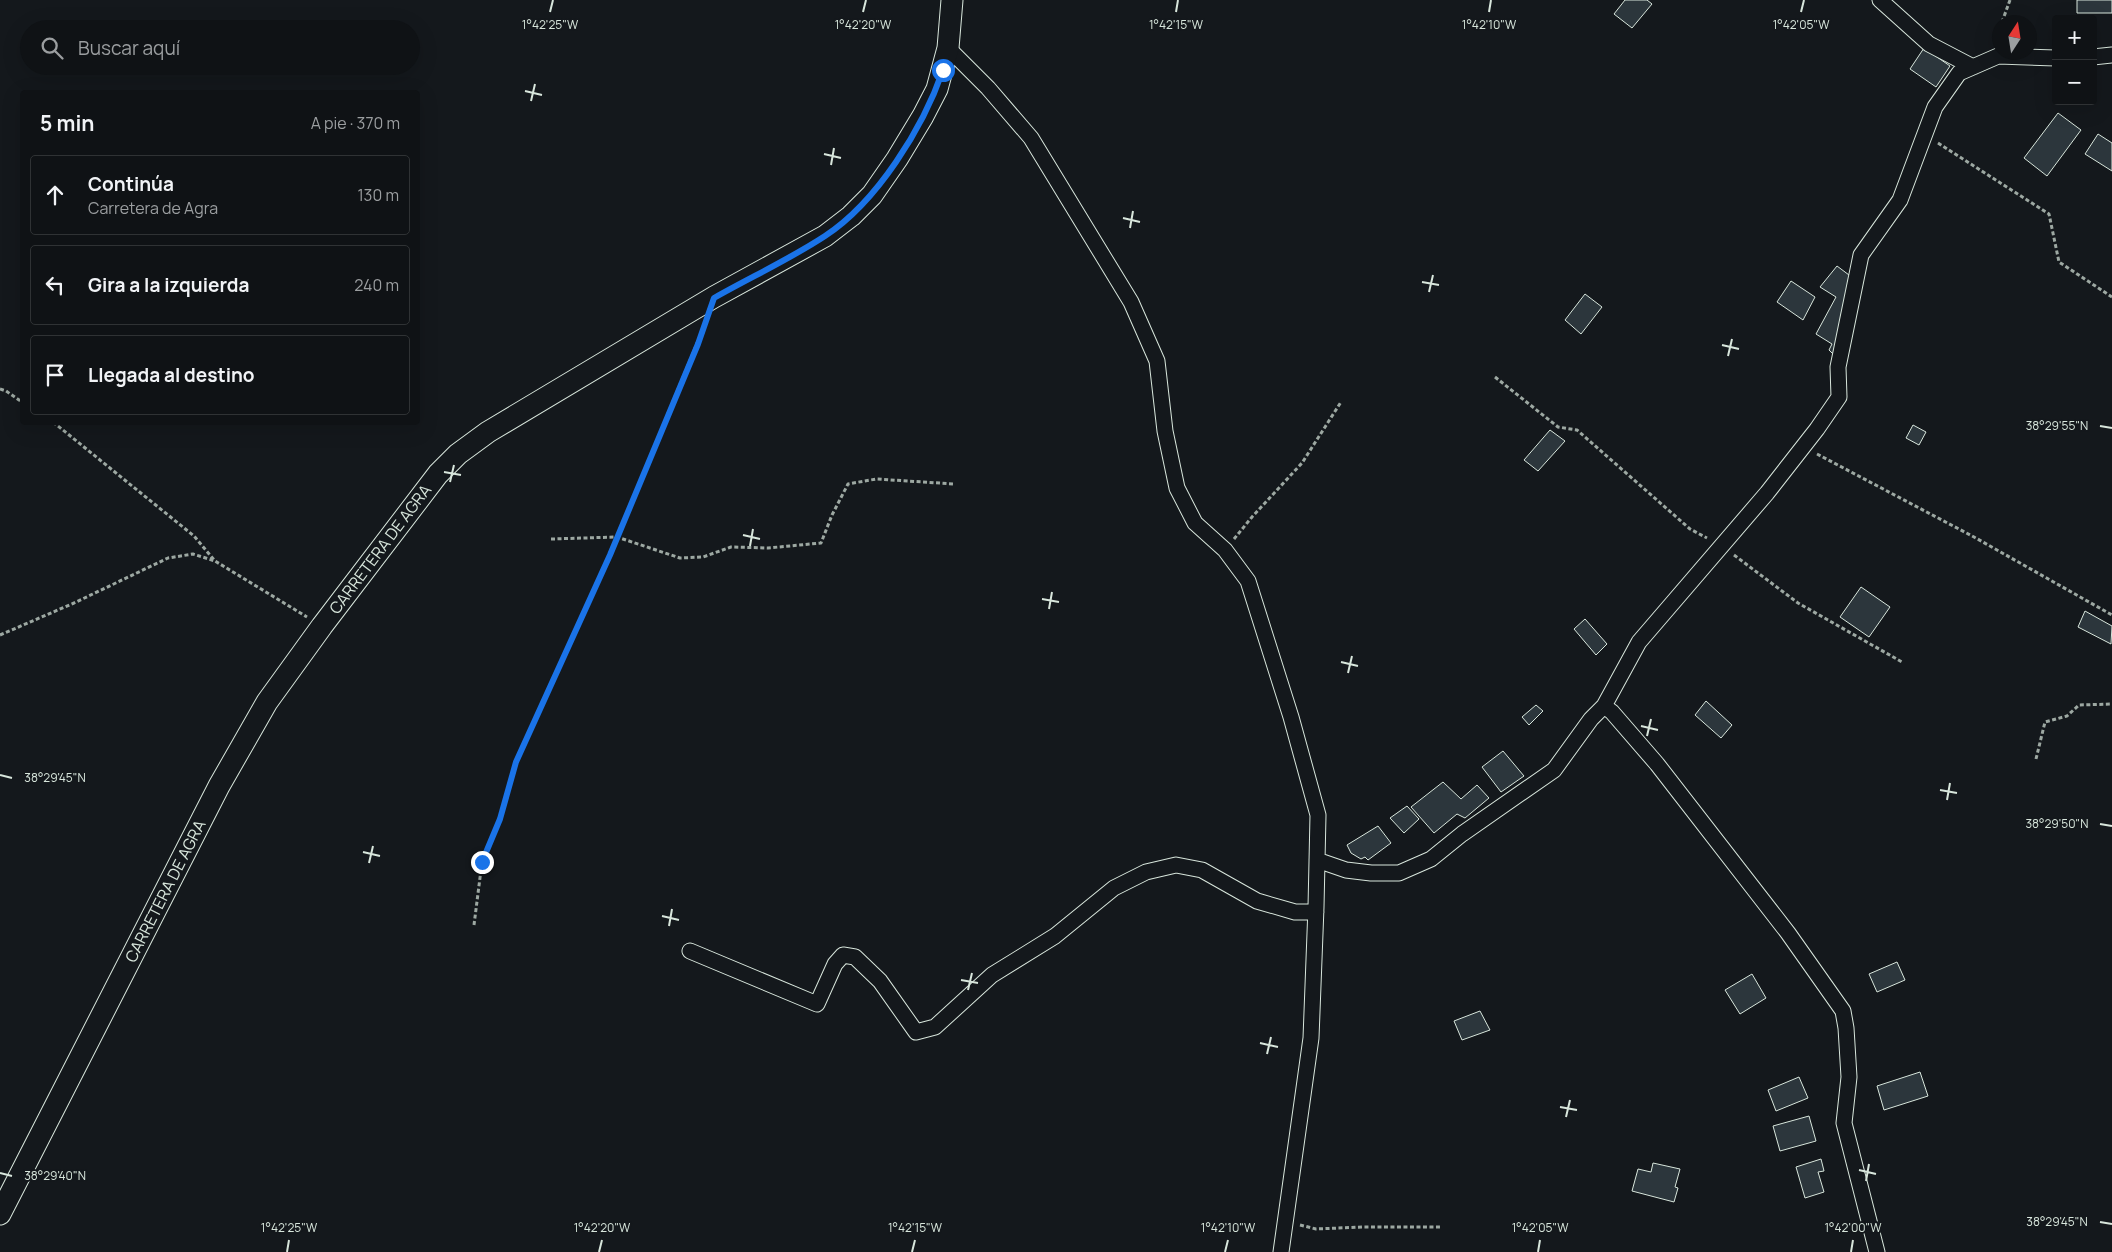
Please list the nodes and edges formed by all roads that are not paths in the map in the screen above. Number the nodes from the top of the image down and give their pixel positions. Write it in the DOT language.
graph roads {
  1 [pos="952,0"];
  2 [pos="1880,0"];
  3 [pos="948,48"];
  4 [pos="2112,55"];
  5 [pos="2097,57"];
  6 [pos="2052,58"];
  7 [pos="1973,67"];
  8 [pos="1604,706"];
  9 [pos="1317,860"];
  10 [pos="1316,912"];
  11 [pos="690,951"];
  12 [pos="0,1214"];
  13 [pos="1282,1252"];
  14 [pos="1877,1252"];
  1 -- 3 [label="street, CARRETERA DE AGRA"];
  2 -- 7 [label="street"];
  3 -- 9 [label="street"];
  3 -- 12 [label="street, CARRETERA DE AGRA"];
  4 -- 5 [label="street"];
  6 -- 7 [label="street"];
  7 -- 8 [label="street"];
  8 -- 9 [label="street"];
  8 -- 14 [label="street"];
  9 -- 10 [label="street"];
  10 -- 11 [label="street"];
  10 -- 13 [label="street"];
}
